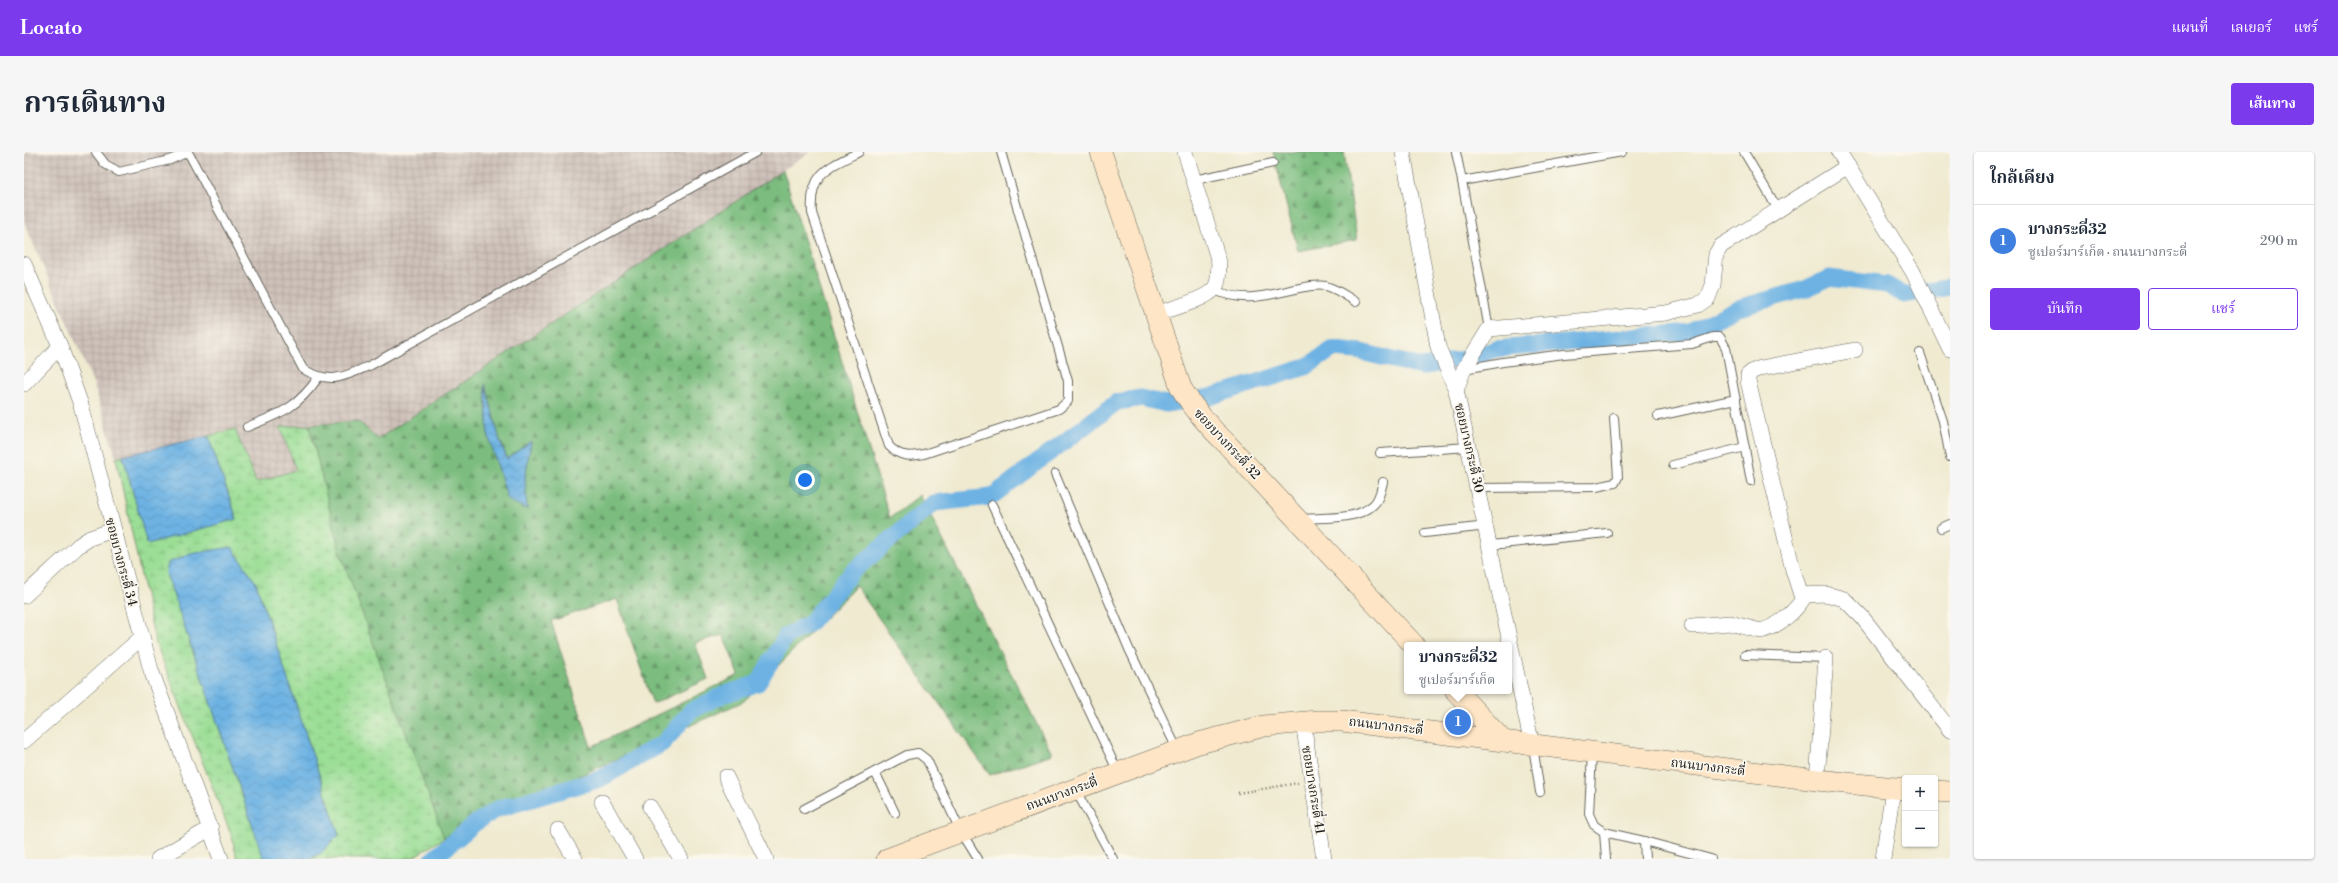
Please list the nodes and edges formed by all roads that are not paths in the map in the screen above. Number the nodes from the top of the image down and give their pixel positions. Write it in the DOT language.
graph roads {
  1 [pos="96,152"];
  2 [pos="188,152"];
  3 [pos="756,152"];
  4 [pos="859,152"];
  5 [pos="1001,152"];
  6 [pos="1101,152"];
  7 [pos="1185,152"];
  8 [pos="1403,152"];
  9 [pos="1456,152"];
  10 [pos="1622,152"];
  11 [pos="1744,152"];
  12 [pos="1839,152"];
  13 [pos="1273,163"];
  14 [pos="1848,166"];
  15 [pos="1194,180"];
  16 [pos="1462,181"];
  17 [pos="1779,211"];
  18 [pos="24,264"];
  19 [pos="1214,290"];
  20 [pos="1356,302"];
  21 [pos="1156,314"];
  22 [pos="1489,329"];
  23 [pos="60,346"];
  24 [pos="1950,349"];
  25 [pos="1855,350"];
  26 [pos="1920,353"];
  27 [pos="1464,369"];
  28 [pos="318,378"];
  29 [pos="24,384"];
  30 [pos="1456,390"];
  31 [pos="1736,399"];
  32 [pos="1658,416"];
  33 [pos="1614,418"];
  34 [pos="246,427"];
  35 [pos="1469,447"];
  36 [pos="1745,447"];
  37 [pos="1380,453"];
  38 [pos="1950,456"];
  39 [pos="1673,465"];
  40 [pos="1055,474"];
  41 [pos="1751,481"];
  42 [pos="1384,482"];
  43 [pos="1478,488"];
  44 [pos="992,505"];
  45 [pos="1296,519"];
  46 [pos="1950,524"];
  47 [pos="1487,526"];
  48 [pos="1940,528"];
  49 [pos="113,530"];
  50 [pos="1425,533"];
  51 [pos="1607,533"];
  52 [pos="1491,545"];
  53 [pos="24,596"];
  54 [pos="1805,596"];
  55 [pos="1692,626"];
  56 [pos="141,638"];
  57 [pos="1411,642"];
  58 [pos="1511,642"];
  59 [pos="1512,647"];
  60 [pos="1745,655"];
  61 [pos="1826,658"];
  62 [pos="1459,694"];
  63 [pos="1303,722"];
  64 [pos="1950,730"];
  65 [pos="24,741"];
  66 [pos="1503,741"];
  67 [pos="1532,745"];
  68 [pos="1178,751"];
  69 [pos="1592,752"];
  70 [pos="875,772"];
  71 [pos="1118,773"];
  72 [pos="726,776"];
  73 [pos="1817,780"];
  74 [pos="1899,788"];
  75 [pos="1075,789"];
  76 [pos="1938,791"];
  77 [pos="1540,792"];
  78 [pos="1950,792"];
  79 [pos="602,802"];
  80 [pos="650,807"];
  81 [pos="804,809"];
  82 [pos="895,813"];
  83 [pos="211,828"];
  84 [pos="558,830"];
  85 [pos="960,830"];
  86 [pos="1604,832"];
  87 [pos="1644,841"];
  88 [pos="1691,856"];
  89 [pos="167,857"];
  90 [pos="221,859"];
  91 [pos="575,859"];
  92 [pos="635,859"];
  93 [pos="681,859"];
  94 [pos="766,859"];
  95 [pos="887,859"];
  96 [pos="978,859"];
  97 [pos="1113,859"];
  98 [pos="1324,859"];
  99 [pos="1606,859"];
  100 [pos="1645,859"];
  101 [pos="1711,859"];
  102 [pos="1882,859"];
  1 -- 2 [label="lane"];
  2 -- 28 [label="lane"];
  3 -- 28 [label="lane"];
  4 -- 5 [label="lane"];
  6 -- 21 [label="street, ซอยบางกระดี่ 32"];
  7 -- 15 [label="street"];
  8 -- 30 [label="street, ซอยบางกระดี่ 30"];
  9 -- 16 [label="lane"];
  10 -- 16 [label="lane"];
  11 -- 17 [label="lane"];
  12 -- 14 [label="street"];
  13 -- 15 [label="lane"];
  14 -- 17 [label="street"];
  14 -- 24 [label="street"];
  15 -- 19 [label="street"];
  16 -- 22 [label="lane"];
  17 -- 22 [label="street"];
  18 -- 23 [label="street, ซอยบางกระดี่ 34"];
  19 -- 20 [label="lane"];
  19 -- 21 [label="street"];
  21 -- 45 [label="street, ซอยบางกระดี่ 32"];
  22 -- 27 [label="street"];
  23 -- 29 [label="street"];
  23 -- 49 [label="street, ซอยบางกระดี่ 34"];
  25 -- 54 [label="street"];
  26 -- 38 [label="lane"];
  27 -- 30 [label="street"];
  27 -- 31 [label="lane"];
  28 -- 34 [label="lane"];
  30 -- 35 [label="street, ซอยบางกระดี่ 30"];
  31 -- 32 [label="lane"];
  31 -- 36 [label="lane"];
  33 -- 43 [label="lane"];
  35 -- 37 [label="lane"];
  35 -- 43 [label="street, ซอยบางกระดี่ 30"];
  36 -- 39 [label="lane"];
  36 -- 41 [label="lane"];
  40 -- 68 [label="lane"];
  42 -- 45 [label="lane"];
  43 -- 47 [label="street, ซอยบางกระดี่ 30"];
  44 -- 71 [label="lane"];
  45 -- 57 [label="street, ซอยบางกระดี่ 32"];
  46 -- 48 [label="lane"];
  47 -- 50 [label="lane"];
  47 -- 52 [label="street, ซอยบางกระดี่ 30"];
  49 -- 53 [label="street"];
  49 -- 56 [label="street, ซอยบางกระดี่ 34"];
  51 -- 52 [label="lane"];
  52 -- 58 [label="street, ซอยบางกระดี่ 30"];
  54 -- 55 [label="street"];
  54 -- 64 [label="street"];
  56 -- 65 [label="street"];
  56 -- 83 [label="street, ซอยบางกระดี่ 34"];
  59 -- 67 [label="street, ซอยบางกระดี่ 30"];
  60 -- 61 [label="lane"];
  61 -- 73 [label="street"];
  62 -- 66 [label="street"];
  63 -- 66 [label="street, ถนนบางกระดี่"];
  63 -- 68 [label="street, ถนนบางกระดี่"];
  63 -- 98 [label="street, ซอยบางกระดี่ 41"];
  66 -- 67 [label="street, ถนนบางกระดี่"];
  67 -- 69 [label="street, ถนนบางกระดี่"];
  67 -- 77 [label="lane"];
  68 -- 71 [label="street, ถนนบางกระดี่"];
  69 -- 73 [label="street, ถนนบางกระดี่"];
  69 -- 86 [label="lane"];
  70 -- 81 [label="lane"];
  70 -- 82 [label="lane"];
  70 -- 85 [label="lane"];
  71 -- 75 [label="street, ถนนบางกระดี่"];
  72 -- 94 [label="street"];
  73 -- 74 [label="street, ถนนบางกระดี่"];
  74 -- 102 [label="street"];
  75 -- 85 [label="street, ถนนบางกระดี่"];
  75 -- 97 [label="lane"];
  76 -- 78 [label="street"];
  79 -- 92 [label="street"];
  80 -- 93 [label="street"];
  83 -- 89 [label="street"];
  83 -- 90 [label="street, ซอยบางกระดี่ 34"];
  84 -- 91 [label="street"];
  85 -- 95 [label="street, ถนนบางกระดี่"];
  85 -- 96 [label="lane"];
  86 -- 87 [label="lane"];
  86 -- 99 [label="lane"];
  87 -- 88 [label="lane"];
  87 -- 100 [label="lane"];
  88 -- 101 [label="lane"];
}
